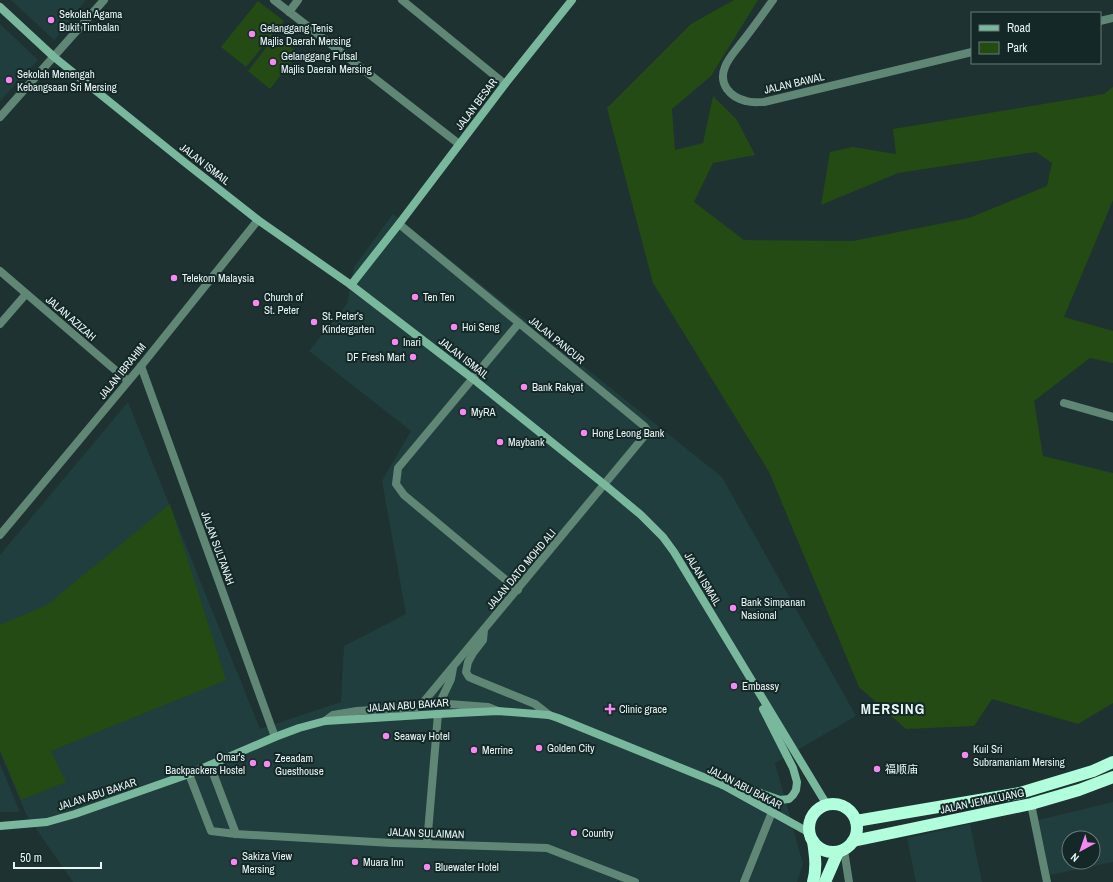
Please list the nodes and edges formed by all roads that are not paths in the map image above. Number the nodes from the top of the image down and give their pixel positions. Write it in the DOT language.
graph roads {
  1 [pos="104,0"];
  2 [pos="274,0"];
  3 [pos="298,0"];
  4 [pos="402,0"];
  5 [pos="572,0"];
  6 [pos="773,0"];
  7 [pos="0,7"];
  8 [pos="289,12"];
  9 [pos="1113,18"];
  10 [pos="1101,21"];
  11 [pos="971,52"];
  12 [pos="54,57"];
  13 [pos="505,84"];
  14 [pos="0,117"];
  15 [pos="460,144"];
  16 [pos="258,220"];
  17 [pos="399,224"];
  18 [pos="0,271"];
  19 [pos="351,285"];
  20 [pos="26,294"];
  21 [pos="519,323"];
  22 [pos="0,324"];
  23 [pos="141,366"];
  24 [pos="472,378"];
  25 [pos="128,381"];
  26 [pos="1064,403"];
  27 [pos="1113,417"];
  28 [pos="605,485"];
  29 [pos="0,535"];
  30 [pos="518,590"];
  31 [pos="484,630"];
  32 [pos="454,666"];
  33 [pos="759,693"];
  34 [pos="498,711"];
  35 [pos="438,714"];
  36 [pos="548,715"];
  37 [pos="325,721"];
  38 [pos="275,737"];
  39 [pos="1113,762"];
  40 [pos="210,764"];
  41 [pos="189,774"];
  42 [pos="1113,776"];
  43 [pos="723,785"];
  44 [pos="1031,804"];
  45 [pos="827,805"];
  46 [pos="772,812"];
  47 [pos="856,821"];
  48 [pos="0,826"];
  49 [pos="236,834"];
  50 [pos="812,837"];
  51 [pos="853,841"];
  52 [pos="427,844"];
  53 [pos="841,851"];
  54 [pos="635,882"];
  55 [pos="744,882"];
  56 [pos="813,882"];
  57 [pos="825,882"];
  58 [pos="849,882"];
  59 [pos="1047,882"];
  1 -- 12 [label="street"];
  2 -- 8 [label="street"];
  3 -- 8 [label="street"];
  4 -- 13 [label="street"];
  5 -- 13 [label="street, JALAN BESAR"];
  6 -- 11 [label="street, JALAN BAWAL"];
  7 -- 12 [label="street, JALAN ISMAIL"];
  8 -- 15 [label="street"];
  9 -- 10 [label="street"];
  12 -- 14 [label="street"];
  12 -- 16 [label="street, JALAN ISMAIL"];
  13 -- 15 [label="street, JALAN BESAR"];
  15 -- 17 [label="street, JALAN BESAR"];
  16 -- 19 [label="street, JALAN ISMAIL"];
  16 -- 23 [label="street, JALAN IBRAHIM"];
  17 -- 19 [label="street, JALAN BESAR"];
  17 -- 21 [label="street, JALAN PANCUR"];
  18 -- 20 [label="street, JALAN AZIZAH"];
  19 -- 24 [label="street, JALAN ISMAIL"];
  20 -- 22 [label="street"];
  20 -- 25 [label="street, JALAN AZIZAH"];
  21 -- 24 [label="street"];
  21 -- 28 [label="street, JALAN PANCUR"];
  23 -- 25 [label="street, JALAN IBRAHIM"];
  23 -- 38 [label="street, JALAN SULTANAH"];
  24 -- 28 [label="street, JALAN ISMAIL"];
  24 -- 30 [label="street"];
  25 -- 29 [label="street, JALAN IBRAHIM"];
  26 -- 27 [label="street"];
  28 -- 30 [label="street, JALAN DATO MOHD ALI"];
  28 -- 33 [label="street, JALAN ISMAIL"];
  30 -- 31 [label="street, JALAN DATO MOHD ALI"];
  31 -- 32 [label="street, JALAN DATO MOHD ALI"];
  31 -- 36 [label="street"];
  32 -- 34 [label="street"];
  32 -- 37 [label="street, JALAN DATO MOHD ALI"];
  33 -- 43 [label="street"];
  33 -- 45 [label="street, JALAN ISMAIL"];
  34 -- 35 [label="street, JALAN ABU BAKAR"];
  34 -- 36 [label="street, JALAN ABU BAKAR"];
  35 -- 37 [label="street, JALAN ABU BAKAR"];
  35 -- 52 [label="street"];
  36 -- 43 [label="street, JALAN ABU BAKAR"];
  37 -- 38 [label="street, JALAN ABU BAKAR"];
  38 -- 40 [label="street, JALAN ABU BAKAR"];
  39 -- 47 [label="highway, JALAN JEMALUANG"];
  40 -- 41 [label="street, JALAN ABU BAKAR"];
  40 -- 49 [label="street"];
  41 -- 48 [label="street, JALAN ABU BAKAR"];
  41 -- 49 [label="street, JALAN SULAIMAN"];
  42 -- 44 [label="highway, JALAN JEMALUANG"];
  43 -- 46 [label="street, JALAN ABU BAKAR"];
  44 -- 51 [label="highway, JALAN JEMALUANG"];
  44 -- 59 [label="street"];
  45 -- 47 [label="highway"];
  45 -- 50 [label="highway"];
  46 -- 50 [label="street, JALAN ABU BAKAR"];
  46 -- 55 [label="street"];
  47 -- 51 [label="highway"];
  49 -- 52 [label="street, JALAN SULAIMAN"];
  50 -- 53 [label="highway"];
  50 -- 56 [label="highway"];
  51 -- 53 [label="highway"];
  52 -- 54 [label="street, JALAN SULAIMAN"];
  53 -- 57 [label="highway"];
  53 -- 58 [label="street"];
}
